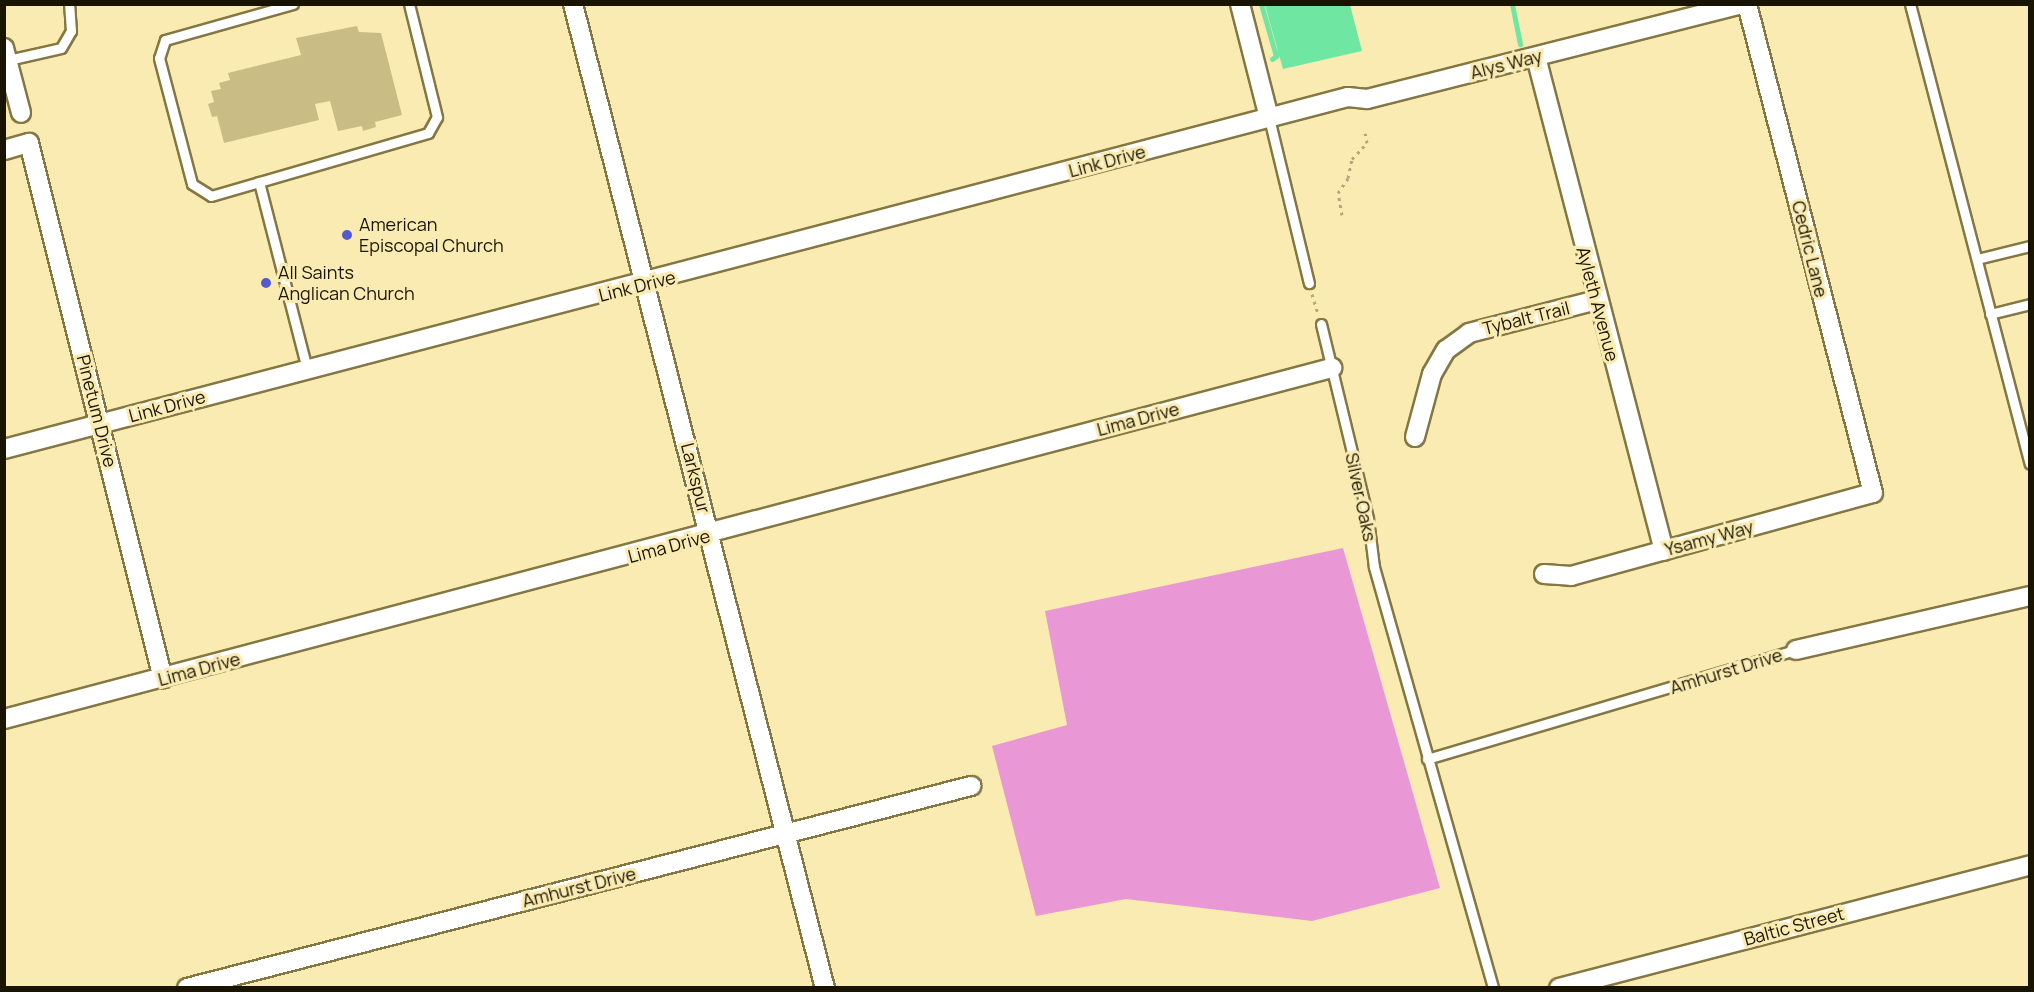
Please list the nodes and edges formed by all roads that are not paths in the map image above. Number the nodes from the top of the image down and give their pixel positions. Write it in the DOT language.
graph roads {
  1 [pos="69,4"];
  2 [pos="293,4"];
  3 [pos="409,4"];
  4 [pos="573,4"];
  5 [pos="1240,4"];
  6 [pos="1745,4"];
  7 [pos="1910,4"];
  8 [pos="6,54"];
  9 [pos="1536,57"];
  10 [pos="21,113"];
  11 [pos="1269,118"];
  12 [pos="4,150"];
  13 [pos="259,182"];
  14 [pos="2030,246"];
  15 [pos="1977,260"];
  16 [pos="1309,283"];
  17 [pos="646,284"];
  18 [pos="1597,300"];
  19 [pos="2030,304"];
  20 [pos="1990,314"];
  21 [pos="1321,324"];
  22 [pos="1332,368"];
  23 [pos="308,369"];
  24 [pos="101,424"];
  25 [pos="1415,437"];
  26 [pos="4,449"];
  27 [pos="2030,464"];
  28 [pos="1873,493"];
  29 [pos="710,536"];
  30 [pos="1664,551"];
  31 [pos="1545,574"];
  32 [pos="2030,596"];
  33 [pos="1796,650"];
  34 [pos="163,679"];
  35 [pos="4,719"];
  36 [pos="1426,759"];
  37 [pos="971,786"];
  38 [pos="786,831"];
  39 [pos="2030,865"];
  40 [pos="187,987"];
  41 [pos="825,987"];
  42 [pos="1493,987"];
  43 [pos="1560,987"];
  1 -- 8 [label="lane"];
  2 -- 13 [label="lane"];
  3 -- 13 [label="lane"];
  4 -- 17 [label="street, Larkspur"];
  5 -- 11 [label="street"];
  6 -- 9 [label="street, Alys Way"];
  6 -- 28 [label="street, Cedric Lane"];
  7 -- 15 [label="lane"];
  8 -- 10 [label="street"];
  9 -- 11 [label="street, Alys Way"];
  9 -- 18 [label="street, Ayleth Avenue"];
  11 -- 16 [label="lane"];
  11 -- 17 [label="street, Link Drive"];
  12 -- 24 [label="street, Pinetum Drive"];
  13 -- 23 [label="lane"];
  14 -- 15 [label="lane"];
  15 -- 20 [label="lane"];
  17 -- 23 [label="street, Link Drive"];
  17 -- 29 [label="street, Larkspur"];
  18 -- 25 [label="street, Tybalt Trail"];
  18 -- 30 [label="street, Ayleth Avenue"];
  19 -- 20 [label="lane"];
  20 -- 27 [label="lane"];
  21 -- 22 [label="lane, Silver Oaks"];
  22 -- 29 [label="street, Lima Drive"];
  22 -- 36 [label="lane, Silver Oaks"];
  23 -- 24 [label="street, Link Drive"];
  24 -- 26 [label="street, Link Drive"];
  24 -- 34 [label="street, Pinetum Drive"];
  28 -- 30 [label="street, Ysamy Way"];
  29 -- 34 [label="street, Lima Drive"];
  29 -- 38 [label="street, Larkspur"];
  30 -- 31 [label="street, Ysamy Way"];
  32 -- 33 [label="street, Amhurst Drive"];
  33 -- 36 [label="lane, Amhurst Drive"];
  34 -- 35 [label="street, Lima Drive"];
  36 -- 42 [label="lane, Silver Oaks"];
  37 -- 38 [label="street, Amhurst Drive"];
  38 -- 40 [label="street, Amhurst Drive"];
  38 -- 41 [label="street, Larkspur"];
  39 -- 43 [label="street, Baltic Street"];
}
